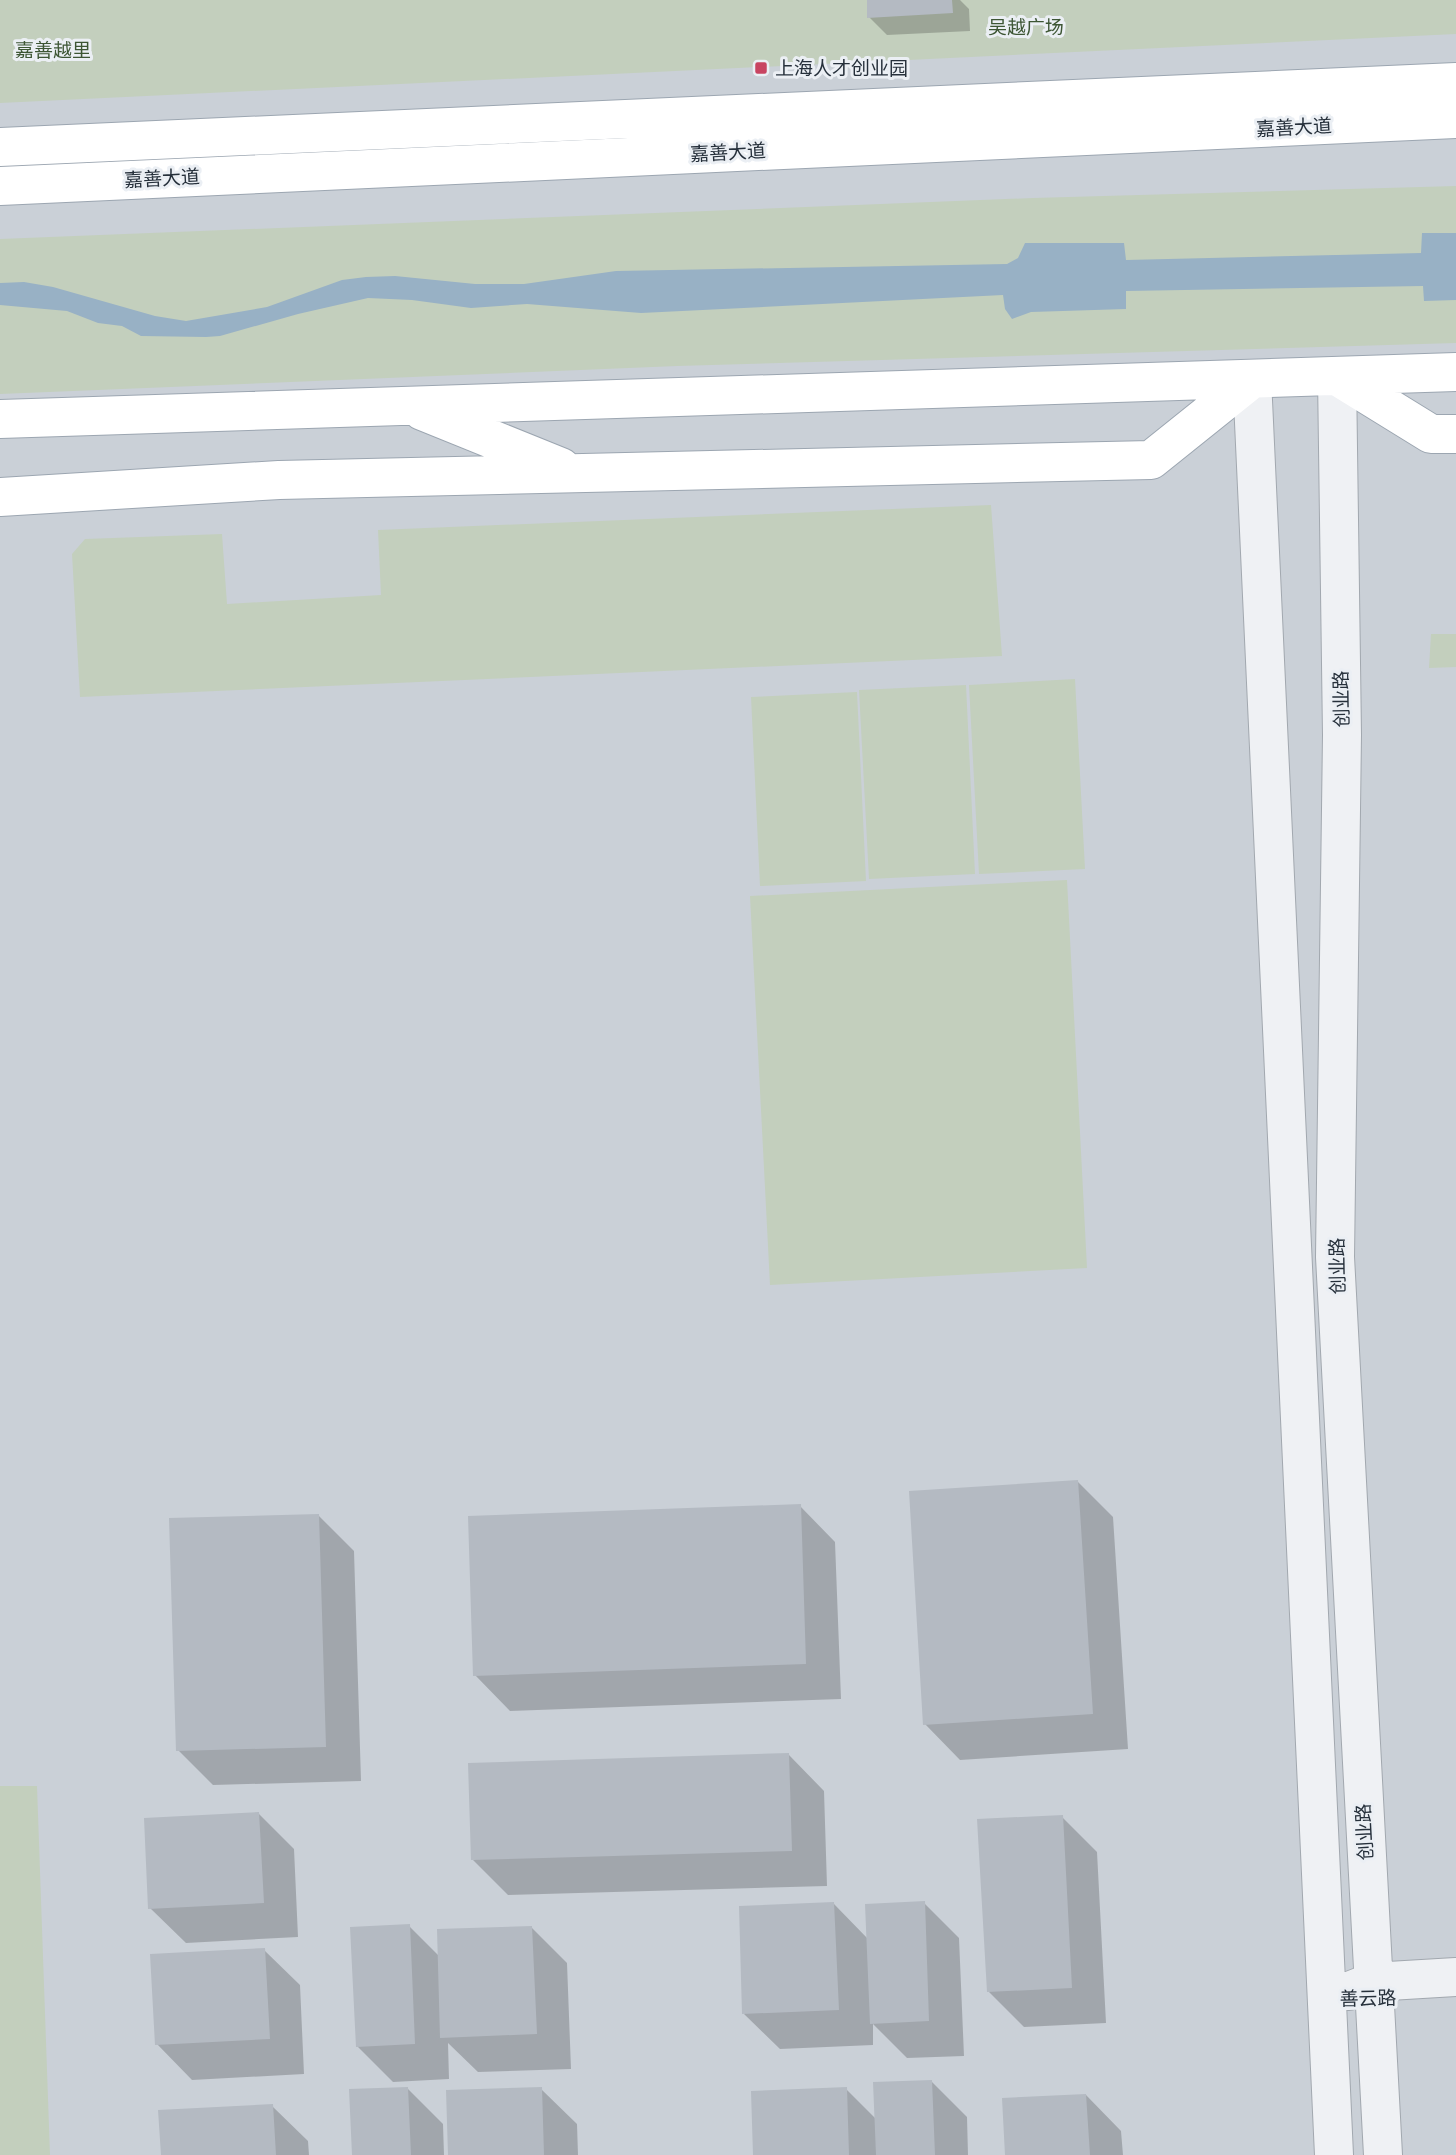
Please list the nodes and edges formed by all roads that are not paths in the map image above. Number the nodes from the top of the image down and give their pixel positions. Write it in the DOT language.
graph roads {
  1 [pos="1456,82"];
  2 [pos="1456,119"];
  3 [pos="0,147"];
  4 [pos="0,186"];
  5 [pos="1456,372"];
  6 [pos="1337,376"];
  7 [pos="1252,379"];
  8 [pos="408,405"];
  9 [pos="0,419"];
  10 [pos="1456,434"];
  11 [pos="578,473"];
  12 [pos="0,496"];
  13 [pos="1456,1977"];
  14 [pos="1372,1990"];
  15 [pos="1456,1997"];
  16 [pos="1327,1999"];
  17 [pos="1334,2155"];
  18 [pos="1383,2155"];
  1 -- 3 [label="main road, 嘉善大道"];
  2 -- 4 [label="main road, 嘉善大道"];
  5 -- 6 [label="main road"];
  6 -- 7 [label="main road"];
  6 -- 10 [label="main road"];
  6 -- 14 [label="street, 创业路"];
  7 -- 8 [label="main road"];
  7 -- 11 [label="main road"];
  7 -- 16 [label="street"];
  8 -- 9 [label="main road"];
  8 -- 11 [label="main road"];
  11 -- 12 [label="main road"];
  13 -- 14 [label="street, 善云路"];
  14 -- 15 [label="street, 善云路"];
  14 -- 16 [label="street, 善云路"];
  14 -- 18 [label="street, 创业路"];
  16 -- 17 [label="street"];
}
